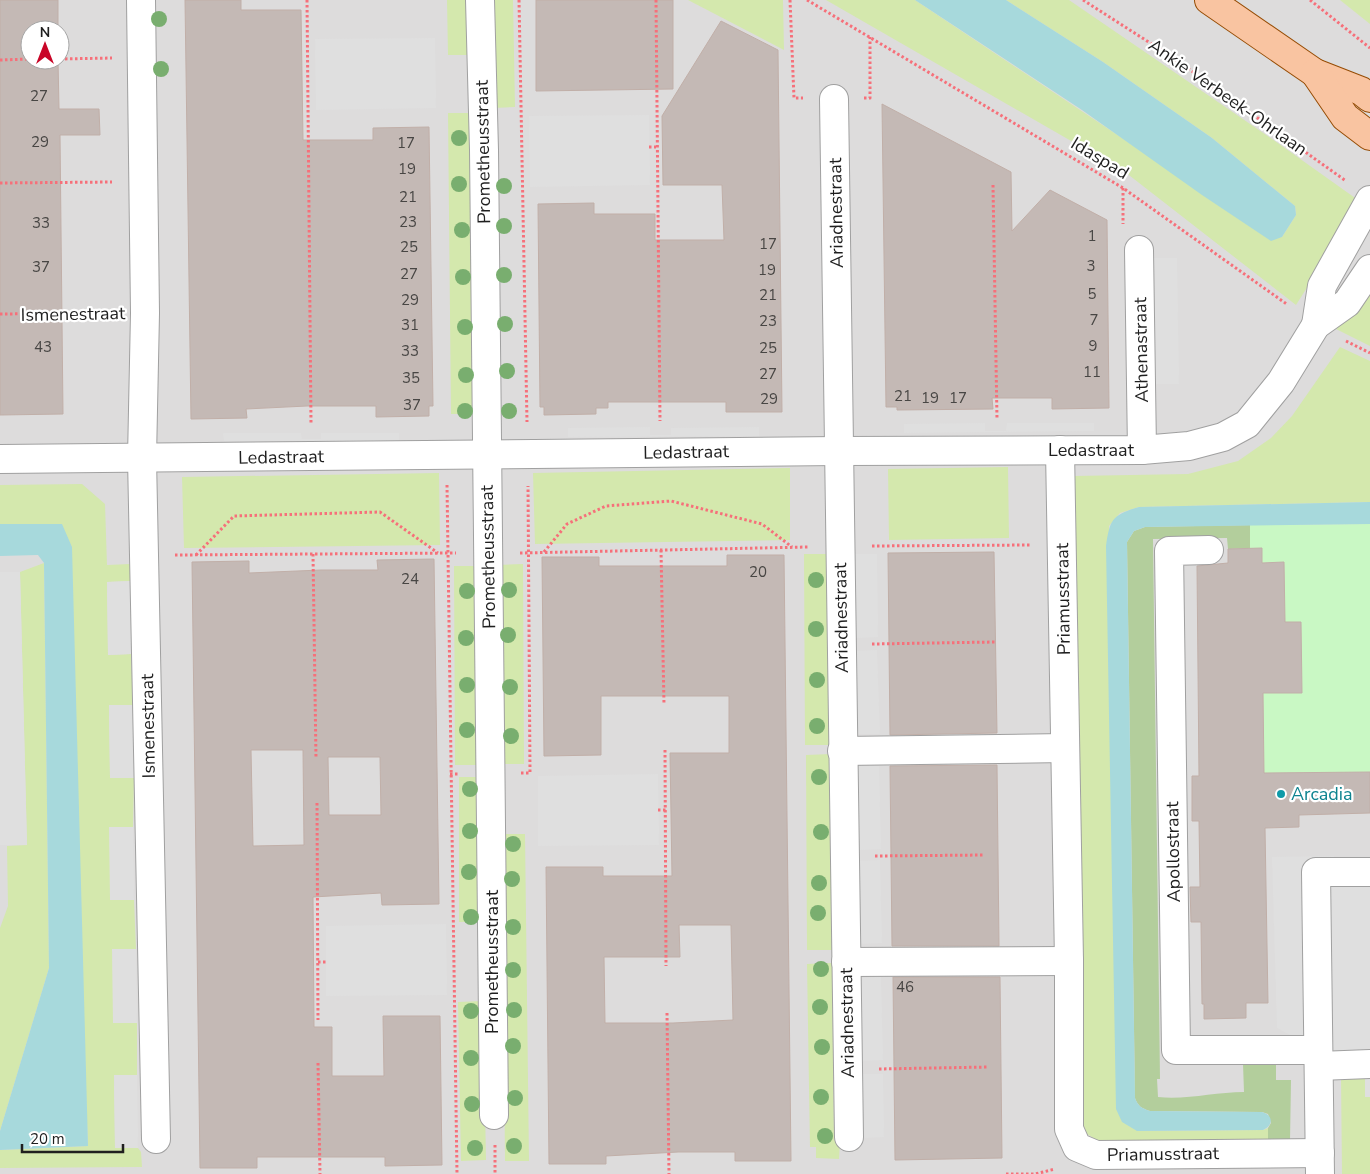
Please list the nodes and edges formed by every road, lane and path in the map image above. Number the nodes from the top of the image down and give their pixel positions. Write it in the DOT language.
graph roads {
  1 [pos="141,0"];
  2 [pos="307,0"];
  3 [pos="480,0"];
  4 [pos="519,0"];
  5 [pos="656,0"];
  6 [pos="808,0"];
  7 [pos="1083,0"];
  8 [pos="1209,0"];
  9 [pos="1310,0"];
  10 [pos="1370,48"];
  11 [pos="142,58"];
  12 [pos="20,59"];
  13 [pos="70,59"];
  14 [pos="0,60"];
  15 [pos="1315,73"];
  16 [pos="1370,98"];
  17 [pos="834,99"];
  18 [pos="1370,136"];
  19 [pos="649,147"];
  20 [pos="656,147"];
  21 [pos="144,181"];
  22 [pos="0,183"];
  23 [pos="993,185"];
  24 [pos="1362,193"];
  25 [pos="1140,250"];
  26 [pos="1370,268"];
  27 [pos="146,313"];
  28 [pos="0,314"];
  29 [pos="1316,325"];
  30 [pos="1370,353"];
  31 [pos="997,420"];
  32 [pos="660,422"];
  33 [pos="311,430"];
  34 [pos="1060,450"];
  35 [pos="1142,450"];
  36 [pos="839,451"];
  37 [pos="447,454"];
  38 [pos="487,454"];
  39 [pos="528,454"];
  40 [pos="142,458"];
  41 [pos="0,459"];
  42 [pos="1062,544"];
  43 [pos="840,546"];
  44 [pos="793,547"];
  45 [pos="661,550"];
  46 [pos="1209,550"];
  47 [pos="529,552"];
  48 [pos="543,552"];
  49 [pos="488,553"];
  50 [pos="313,554"];
  51 [pos="439,554"];
  52 [pos="447,554"];
  53 [pos="144,555"];
  54 [pos="196,555"];
  55 [pos="995,642"];
  56 [pos="841,645"];
  57 [pos="664,705"];
  58 [pos="1065,748"];
  59 [pos="665,750"];
  60 [pos="842,751"];
  61 [pos="316,759"];
  62 [pos="491,773"];
  63 [pos="450,774"];
  64 [pos="317,803"];
  65 [pos="658,810"];
  66 [pos="666,810"];
  67 [pos="984,855"];
  68 [pos="844,856"];
  69 [pos="1370,872"];
  70 [pos="1069,961"];
  71 [pos="318,962"];
  72 [pos="326,962"];
  73 [pos="846,962"];
  74 [pos="666,966"];
  75 [pos="668,1014"];
  76 [pos="318,1020"];
  77 [pos="1318,1058"];
  78 [pos="318,1063"];
  79 [pos="1370,1064"];
  80 [pos="989,1067"];
  81 [pos="848,1070"];
  82 [pos="494,1115"];
  83 [pos="849,1138"];
  84 [pos="156,1139"];
  85 [pos="1077,1147"];
  86 [pos="1320,1163"];
  87 [pos="320,1174"];
  88 [pos="457,1174"];
  89 [pos="669,1174"];
  90 [pos="1006,1174"];
  1 -- 11 [label="street, Ismenestraat"];
  2 -- 33 [label="path"];
  3 -- 38 [label="street, Prometheusstraat"];
  4 -- 39 [label="path"];
  5 -- 20 [label="path"];
  6 -- 29 [label="path, Idaspad"];
  7 -- 24 [label="path, Ankie Verbeek-Ohrlaan"];
  8 -- 15 [label="main road"];
  9 -- 10 [label="path"];
  11 -- 13 [label="path"];
  11 -- 21 [label="street, Ismenestraat"];
  12 -- 14 [label="path"];
  15 -- 16 [label="main road"];
  15 -- 18 [label="main road"];
  17 -- 36 [label="street, Ariadnestraat"];
  19 -- 20 [label="path"];
  20 -- 32 [label="path"];
  21 -- 22 [label="path"];
  21 -- 27 [label="street, Ismenestraat"];
  23 -- 31 [label="path"];
  24 -- 29 [label="street, Ledastraat"];
  25 -- 35 [label="street, Athenastraat"];
  26 -- 29 [label="street, Ledastraat"];
  27 -- 28 [label="path, Ismenestraat"];
  27 -- 40 [label="street, Ismenestraat"];
  29 -- 30 [label="path, Idaspad"];
  29 -- 35 [label="street, Ledastraat"];
  34 -- 35 [label="street, Ledastraat"];
  34 -- 36 [label="street, Ledastraat"];
  34 -- 42 [label="street, Priamusstraat"];
  36 -- 39 [label="street, Ledastraat"];
  36 -- 43 [label="street, Ariadnestraat"];
  37 -- 38 [label="street, Ledastraat"];
  37 -- 40 [label="street, Ledastraat"];
  37 -- 52 [label="path"];
  38 -- 39 [label="street, Ledastraat"];
  38 -- 49 [label="street, Prometheusstraat"];
  39 -- 47 [label="path"];
  40 -- 41 [label="street, Ledastraat"];
  40 -- 53 [label="street, Ismenestraat"];
  42 -- 43 [label="path"];
  42 -- 58 [label="street, Priamusstraat"];
  43 -- 44 [label="path"];
  43 -- 56 [label="street, Ariadnestraat"];
  44 -- 45 [label="path"];
  44 -- 48 [label="path"];
  45 -- 48 [label="path"];
  45 -- 57 [label="path"];
  46 -- 77 [label="street, Apollostraat"];
  47 -- 48 [label="path"];
  47 -- 49 [label="path"];
  47 -- 62 [label="path"];
  49 -- 52 [label="path"];
  49 -- 62 [label="street, Prometheusstraat"];
  50 -- 51 [label="path"];
  50 -- 54 [label="path"];
  50 -- 61 [label="path"];
  51 -- 52 [label="path"];
  51 -- 54 [label="path"];
  52 -- 63 [label="path"];
  53 -- 54 [label="path"];
  53 -- 84 [label="street, Ismenestraat"];
  55 -- 56 [label="path"];
  56 -- 60 [label="street, Ariadnestraat"];
  58 -- 60 [label="street"];
  58 -- 70 [label="street, Priamusstraat"];
  59 -- 66 [label="path"];
  60 -- 68 [label="street, Ariadnestraat"];
  62 -- 63 [label="path"];
  62 -- 82 [label="street, Prometheusstraat"];
  63 -- 88 [label="path"];
  64 -- 71 [label="path"];
  65 -- 66 [label="path"];
  66 -- 74 [label="path"];
  67 -- 68 [label="path"];
  68 -- 73 [label="street, Ariadnestraat"];
  69 -- 77 [label="street"];
  70 -- 73 [label="street"];
  70 -- 85 [label="street, Priamusstraat"];
  71 -- 72 [label="path"];
  71 -- 76 [label="path"];
  73 -- 81 [label="street, Ariadnestraat"];
  75 -- 89 [label="path"];
  77 -- 79 [label="street, Apollostraat"];
  77 -- 86 [label="street"];
  78 -- 87 [label="path"];
  80 -- 81 [label="path"];
  81 -- 83 [label="street, Ariadnestraat"];
  85 -- 86 [label="street, Priamusstraat"];
  85 -- 90 [label="path"];
}
